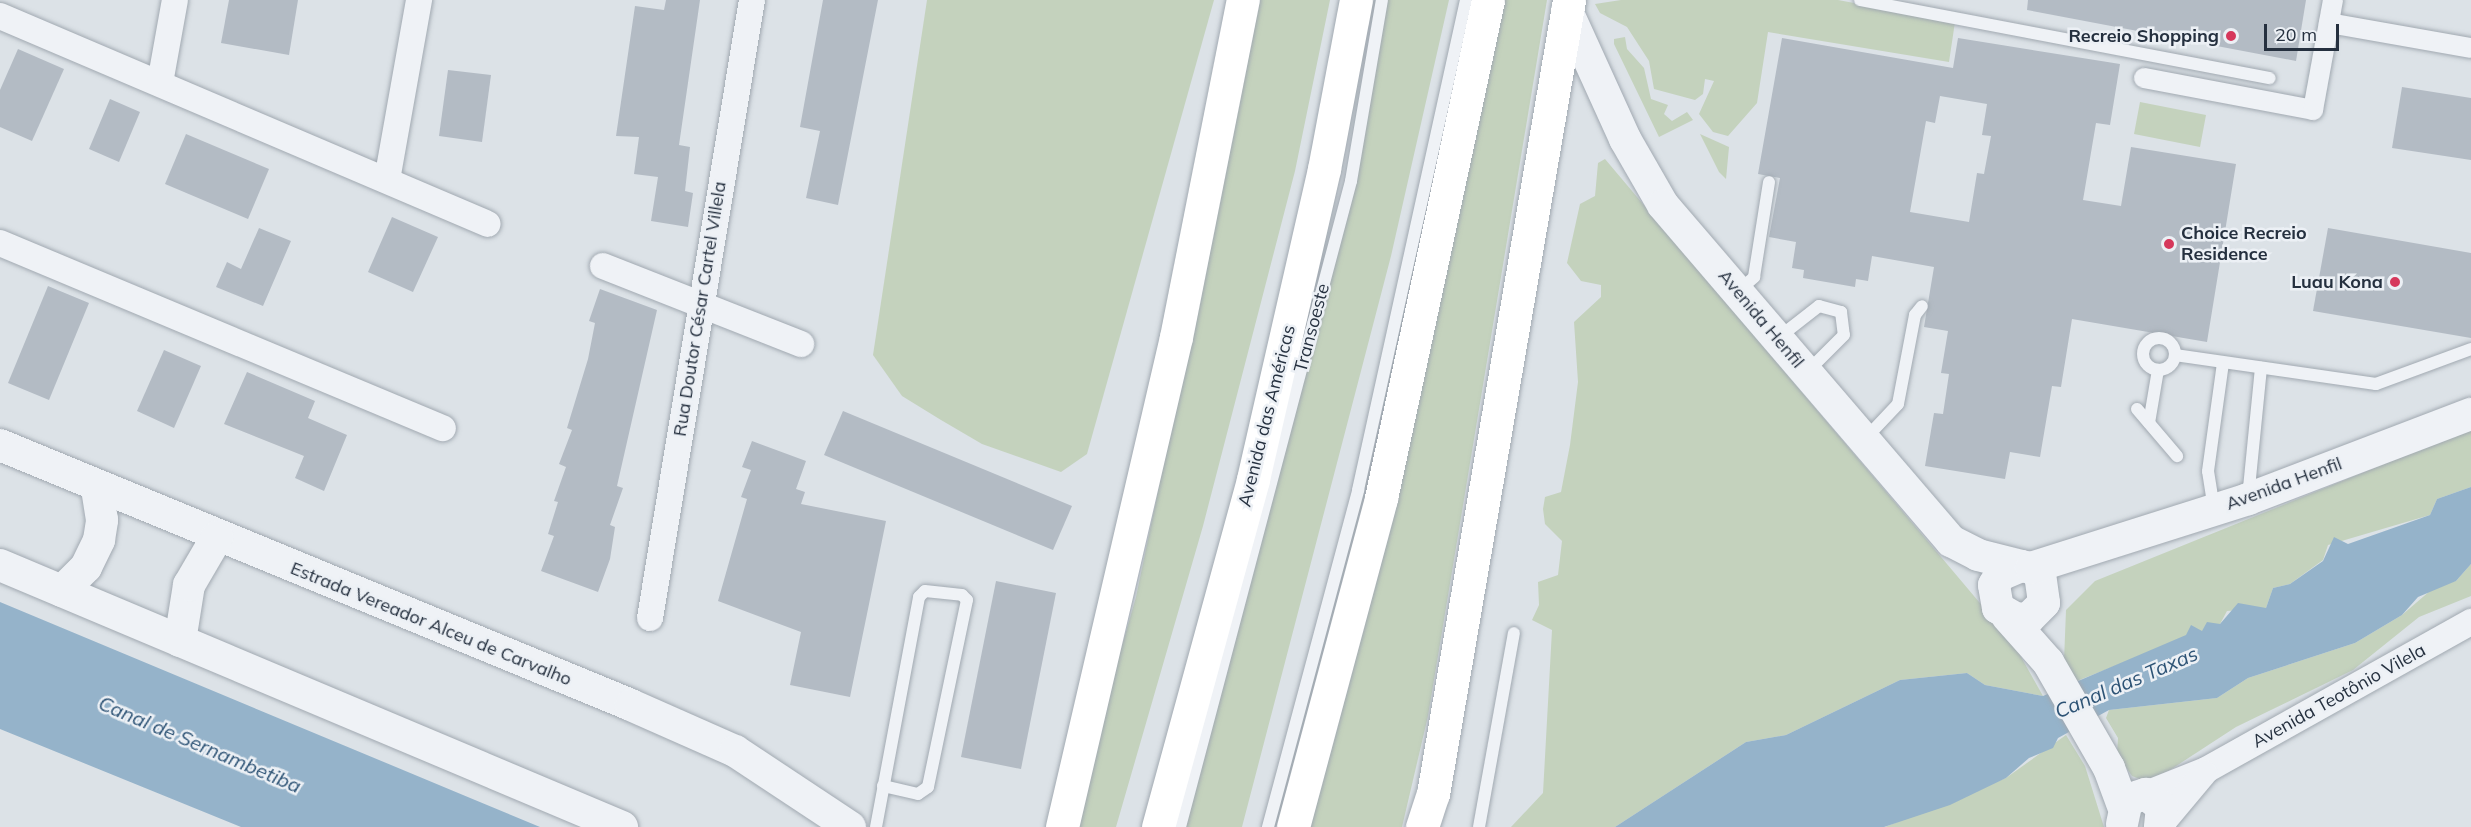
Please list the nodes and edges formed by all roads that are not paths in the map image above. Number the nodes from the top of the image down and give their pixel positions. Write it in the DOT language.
graph roads {
  1 [pos="176,0"];
  2 [pos="419,0"];
  3 [pos="752,0"];
  4 [pos="1243,0"];
  5 [pos="1356,0"];
  6 [pos="1382,0"];
  7 [pos="1466,0"];
  8 [pos="1488,0"];
  9 [pos="1860,0"];
  10 [pos="2333,0"];
  11 [pos="1568,5"];
  12 [pos="0,18"];
  13 [pos="2329,24"];
  14 [pos="2471,48"];
  15 [pos="2144,78"];
  16 [pos="2270,78"];
  17 [pos="160,83"];
  18 [pos="387,180"];
  19 [pos="1769,182"];
  20 [pos="488,224"];
  21 [pos="0,243"];
  22 [pos="603,266"];
  23 [pos="1737,292"];
  24 [pos="700,306"];
  25 [pos="1922,306"];
  26 [pos="1778,339"];
  27 [pos="801,344"];
  28 [pos="2471,349"];
  29 [pos="2175,355"];
  30 [pos="2223,363"];
  31 [pos="2261,368"];
  32 [pos="2158,370"];
  33 [pos="1806,373"];
  34 [pos="2137,409"];
  35 [pos="2471,414"];
  36 [pos="2149,423"];
  37 [pos="443,429"];
  38 [pos="1864,440"];
  39 [pos="0,445"];
  40 [pos="2177,456"];
  41 [pos="97,488"];
  42 [pos="2248,499"];
  43 [pos="2214,510"];
  44 [pos="216,537"];
  45 [pos="0,566"];
  46 [pos="2036,582"];
  47 [pos="62,591"];
  48 [pos="2007,616"];
  49 [pos="650,618"];
  50 [pos="2471,622"];
  51 [pos="1514,633"];
  52 [pos="180,641"];
  53 [pos="2055,673"];
  54 [pos="2206,770"];
  55 [pos="883,786"];
  56 [pos="2133,805"];
  57 [pos="2161,824"];
  58 [pos="622,827"];
  59 [pos="850,827"];
  60 [pos="876,827"];
  61 [pos="1062,827"];
  62 [pos="1158,827"];
  63 [pos="1180,827"];
  64 [pos="1268,827"];
  65 [pos="1293,827"];
  66 [pos="1422,827"];
  67 [pos="1479,827"];
  1 -- 17 [label="street"];
  2 -- 18 [label="street"];
  3 -- 24 [label="street, Rua Doutor César Cartel Villela"];
  4 -- 61 [label="main road"];
  5 -- 62 [label="main road, Avenida das Américas"];
  6 -- 63 [label="lane, Transoeste"];
  7 -- 64 [label="lane"];
  8 -- 65 [label="main road"];
  9 -- 16 [label="lane"];
  10 -- 13 [label="street"];
  11 -- 23 [label="street, Avenida Henfil"];
  11 -- 66 [label="main road"];
  12 -- 17 [label="street"];
  13 -- 14 [label="street"];
  13 -- 15 [label="street"];
  17 -- 18 [label="street"];
  18 -- 20 [label="street"];
  19 -- 23 [label="lane"];
  21 -- 37 [label="street"];
  22 -- 24 [label="street"];
  23 -- 26 [label="street, Avenida Henfil"];
  24 -- 27 [label="street"];
  24 -- 49 [label="street, Rua Doutor César Cartel Villela"];
  25 -- 38 [label="lane"];
  26 -- 33 [label="street, Avenida Henfil"];
  26 -- 33 [label="lane"];
  28 -- 31 [label="lane"];
  29 -- 30 [label="lane"];
  29 -- 32 [label="lane"];
  29 -- 32 [label="lane"];
  30 -- 31 [label="lane"];
  30 -- 43 [label="lane"];
  31 -- 42 [label="lane"];
  32 -- 36 [label="lane"];
  33 -- 38 [label="street, Avenida Henfil"];
  34 -- 36 [label="lane"];
  35 -- 42 [label="street, Avenida Henfil"];
  36 -- 40 [label="lane"];
  38 -- 46 [label="street, Avenida Henfil"];
  39 -- 41 [label="street, Estrada Vereador Alceu de Carvalho"];
  41 -- 44 [label="street, Estrada Vereador Alceu de Carvalho"];
  41 -- 47 [label="street"];
  42 -- 43 [label="street, Avenida Henfil"];
  43 -- 46 [label="street, Avenida Henfil"];
  44 -- 52 [label="street"];
  44 -- 59 [label="street, Estrada Vereador Alceu de Carvalho"];
  45 -- 47 [label="street"];
  46 -- 48 [label="street"];
  46 -- 48 [label="street"];
  46 -- 53 [label="street"];
  47 -- 52 [label="street"];
  48 -- 53 [label="street"];
  50 -- 54 [label="street, Avenida Teotônio Vilela"];
  51 -- 67 [label="lane"];
  52 -- 58 [label="street"];
  53 -- 56 [label="street"];
  54 -- 56 [label="street, Avenida Teotônio Vilela"];
  54 -- 57 [label="street, Avenida Teotônio Vilela"];
  55 -- 55 [label="lane"];
  55 -- 60 [label="lane"];
  56 -- 57 [label="street"];
}
